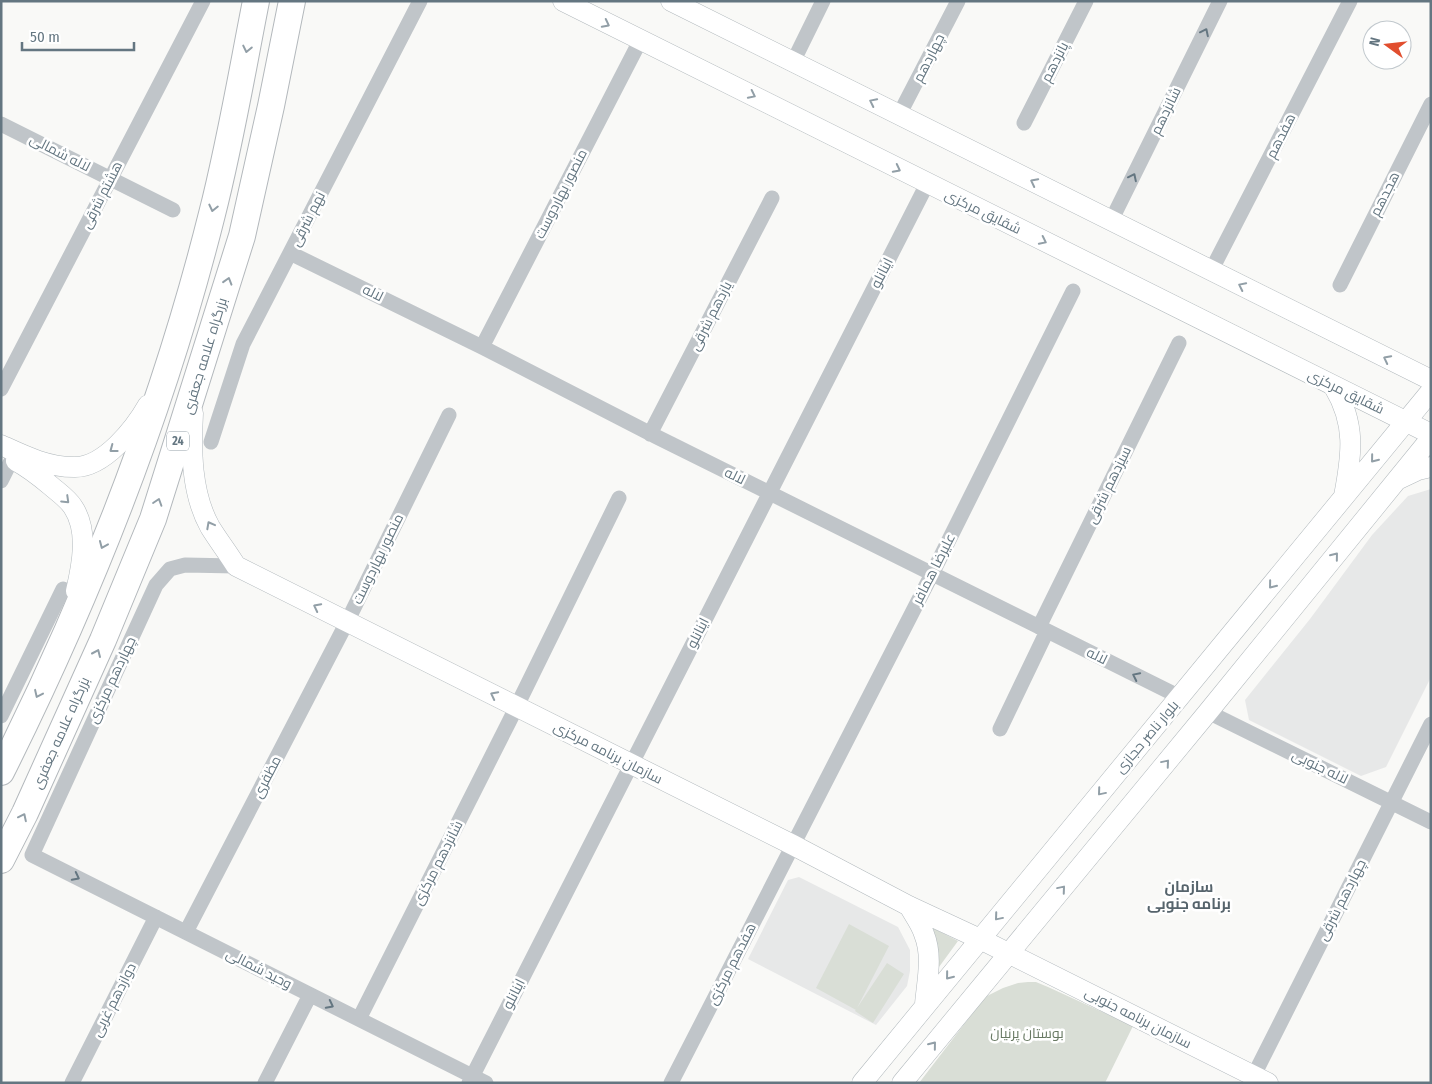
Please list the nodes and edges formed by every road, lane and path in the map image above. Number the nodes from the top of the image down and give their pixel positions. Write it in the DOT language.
graph roads {
  1 [pos="203,1"];
  2 [pos="256,1"];
  3 [pos="420,1"];
  4 [pos="563,1"];
  5 [pos="671,1"];
  6 [pos="824,1"];
  7 [pos="958,1"];
  8 [pos="1086,1"];
  9 [pos="1220,1"];
  10 [pos="1350,1"];
  11 [pos="292,8"];
  12 [pos="640,41"];
  13 [pos="793,62"];
  14 [pos="1431,104"];
  15 [pos="900,115"];
  16 [pos="1024,123"];
  17 [pos="1,124"];
  18 [pos="110,179"];
  19 [pos="927,184"];
  20 [pos="772,198"];
  21 [pos="173,210"];
  22 [pos="1111,221"];
  23 [pos="290,253"];
  24 [pos="1211,271"];
  25 [pos="1340,285"];
  26 [pos="1073,292"];
  27 [pos="1179,343"];
  28 [pos="482,347"];
  29 [pos="169,366"];
  30 [pos="1431,380"];
  31 [pos="1334,386"];
  32 [pos="1,389"];
  33 [pos="1431,391"];
  34 [pos="193,394"];
  35 [pos="449,415"];
  36 [pos="1404,421"];
  37 [pos="650,434"];
  38 [pos="1431,436"];
  39 [pos="211,442"];
  40 [pos="5,452"];
  41 [pos="1431,467"];
  42 [pos="1,481"];
  43 [pos="1395,482"];
  44 [pos="769,493"];
  45 [pos="1344,497"];
  46 [pos="619,498"];
  47 [pos="236,566"];
  48 [pos="932,574"];
  49 [pos="63,589"];
  50 [pos="347,622"];
  51 [pos="1043,629"];
  52 [pos="65,634"];
  53 [pos="1180,698"];
  54 [pos="516,706"];
  55 [pos="1208,712"];
  56 [pos="1,716"];
  57 [pos="1431,724"];
  58 [pos="1000,729"];
  59 [pos="631,764"];
  60 [pos="1,772"];
  61 [pos="1391,803"];
  62 [pos="1431,822"];
  63 [pos="793,845"];
  64 [pos="32,855"];
  65 [pos="1,860"];
  66 [pos="910,906"];
  67 [pos="156,917"];
  68 [pos="186,932"];
  69 [pos="980,939"];
  70 [pos="1008,953"];
  71 [pos="310,995"];
  72 [pos="925,1004"];
  73 [pos="359,1019"];
  74 [pos="476,1080"];
  75 [pos="1257,1080"];
  76 [pos="72,1083"];
  77 [pos="265,1083"];
  78 [pos="671,1083"];
  79 [pos="862,1083"];
  80 [pos="902,1083"];
  1 -- 18 [label="street, هشتم شرقی"];
  2 -- 29 [label="highway, 24, one-way"];
  3 -- 23 [label="street, نهم شرقی"];
  4 -- 12 [label="main road, شقایق مرکزی, one-way"];
  5 -- 13 [label="main road"];
  6 -- 13 [label="street"];
  7 -- 15 [label="street, چهاردهم"];
  8 -- 16 [label="street, پانزدهم"];
  22 -- 9 [label="street, شانزدهم, one-way"];
  10 -- 24 [label="street, هفدهم"];
  34 -- 11 [label="highway, بزرگراه علامه جعفری / 24, one-way"];
  12 -- 19 [label="main road, شقایق مرکزی, one-way"];
  12 -- 28 [label="street, منصور بهاردوست"];
  15 -- 13 [label="main road, one-way"];
  14 -- 25 [label="street, هجدهم"];
  22 -- 15 [label="main road, one-way"];
  17 -- 18 [label="street, لاله شمالی"];
  18 -- 21 [label="street, لاله شمالی"];
  18 -- 32 [label="street, هشتم شرقی"];
  19 -- 31 [label="main road, شقایق مرکزی, one-way"];
  19 -- 44 [label="street, اینانلو"];
  20 -- 37 [label="street, یازدهم شرقی"];
  22 -- 24 [label="main road"];
  23 -- 28 [label="street, لاله"];
  23 -- 39 [label="street, نهم شرقی"];
  30 -- 24 [label="main road, one-way"];
  26 -- 48 [label="street, علیرضا همافر"];
  27 -- 51 [label="street, سیزدهم شرقی"];
  28 -- 37 [label="street, لاله"];
  29 -- 40 [label="main road, one-way"];
  29 -- 52 [label="highway, 24, one-way"];
  31 -- 36 [label="main road, شقایق مرکزی"];
  31 -- 45 [label="main road"];
  33 -- 36 [label="main road, بلوار ناصر حجازی"];
  47 -- 34 [label="main road, one-way"];
  65 -- 34 [label="highway, بزرگراه علامه جعفری / 24, one-way"];
  35 -- 50 [label="street, منصور بهاردوست"];
  36 -- 38 [label="main road, شقایق مرکزی"];
  36 -- 45 [label="main road, بلوار ناصر حجازی, one-way"];
  37 -- 44 [label="street, لاله"];
  38 -- 43 [label="main road"];
  40 -- 42 [label="street"];
  40 -- 52 [label="main road, one-way"];
  41 -- 43 [label="main road"];
  55 -- 43 [label="main road, one-way"];
  44 -- 48 [label="street, لاله"];
  44 -- 59 [label="street, اینانلو"];
  45 -- 53 [label="main road, بلوار ناصر حجازی, one-way"];
  46 -- 54 [label="street"];
  50 -- 47 [label="main road, سازمان برنامه مرکزی, one-way"];
  47 -- 64 [label="street, چهاردهم مرکزی"];
  48 -- 51 [label="street, لاله"];
  48 -- 63 [label="street, علیرضا همافر"];
  49 -- 56 [label="street"];
  54 -- 50 [label="main road, سازمان برنامه مرکزی, one-way"];
  50 -- 68 [label="street, مظفری"];
  53 -- 51 [label="street, لاله, one-way"];
  51 -- 58 [label="street, سیزدهم شرقی"];
  52 -- 60 [label="highway, 24, one-way"];
  53 -- 69 [label="main road, بلوار ناصر حجازی, one-way"];
  54 -- 59 [label="main road, سازمان برنامه مرکزی"];
  54 -- 73 [label="street, شانزدهم مرکزی"];
  55 -- 61 [label="street, لاله جنوبی"];
  70 -- 55 [label="main road, one-way"];
  57 -- 61 [label="street, چهاردهم شرقی"];
  59 -- 63 [label="main road, سازمان برنامه مرکزی"];
  59 -- 74 [label="street, اینانلو"];
  61 -- 62 [label="street, لاله جنوبی"];
  61 -- 75 [label="street, چهاردهم شرقی"];
  63 -- 66 [label="main road, سازمان برنامه مرکزی"];
  63 -- 78 [label="street, هفدهم مرکزی"];
  64 -- 67 [label="street, وحید شمالی, one-way"];
  66 -- 69 [label="main road, سازمان برنامه مرکزی"];
  66 -- 72 [label="main road"];
  67 -- 68 [label="street, وحید شمالی"];
  67 -- 76 [label="street, دوازدهم غربی"];
  68 -- 71 [label="street, وحید شمالی"];
  69 -- 70 [label="main road, سازمان برنامه جنوبی"];
  69 -- 72 [label="main road, بلوار ناصر حجازی, one-way"];
  70 -- 75 [label="main road, سازمان برنامه جنوبی"];
  80 -- 70 [label="main road, one-way"];
  71 -- 73 [label="street, وحید شمالی, one-way"];
  71 -- 77 [label="street"];
  72 -- 79 [label="main road, بلوار ناصر حجازی"];
  73 -- 74 [label="street, وحید شمالی"];
}
